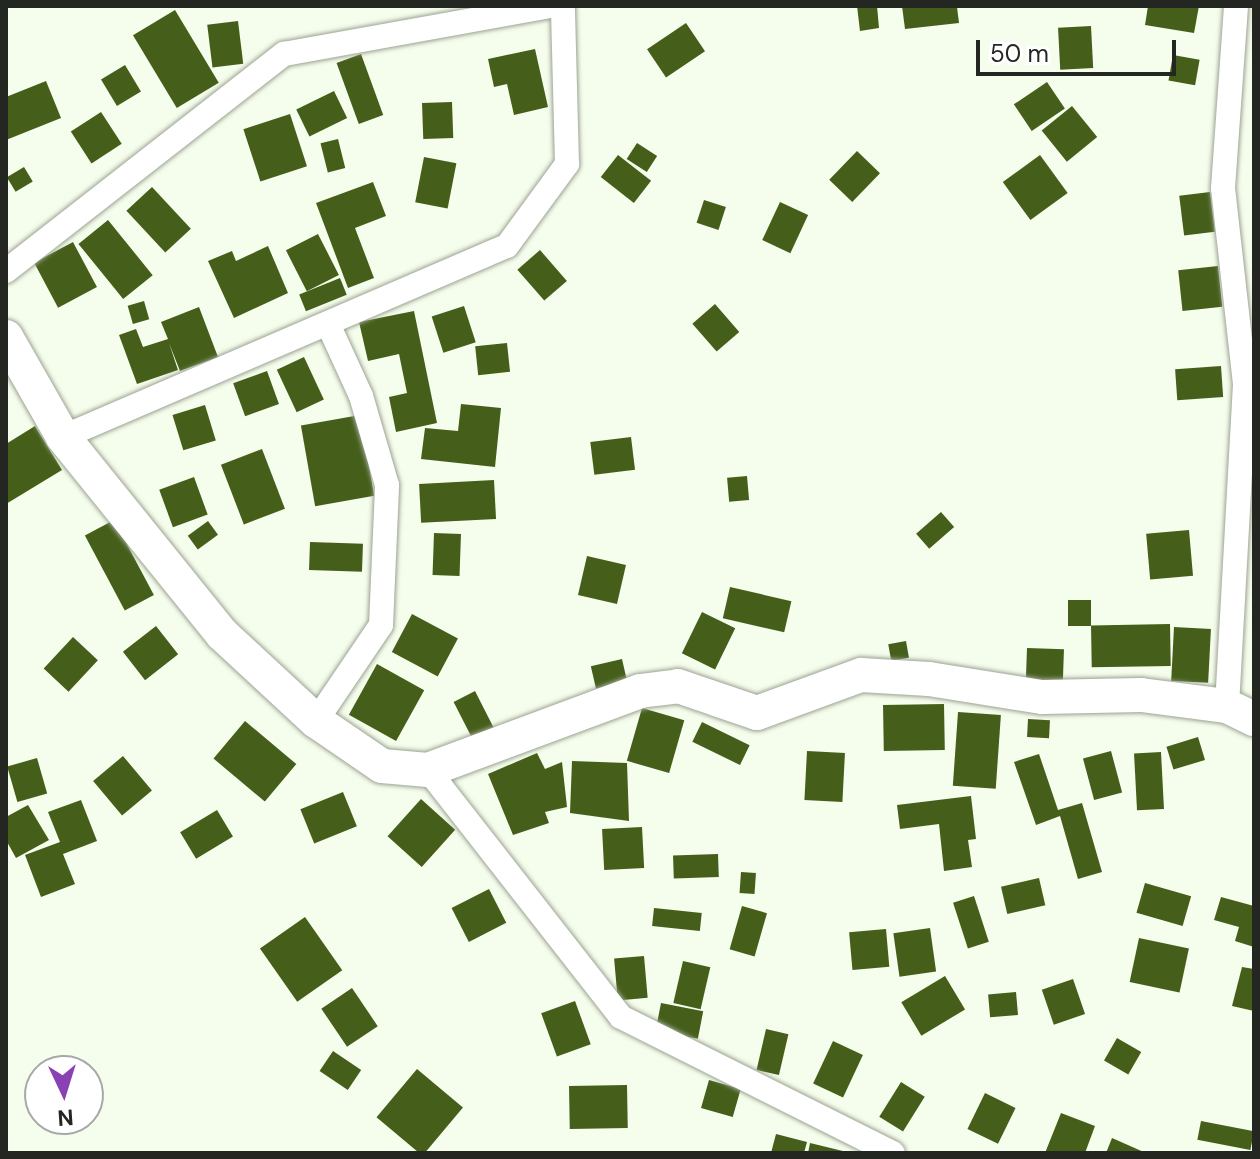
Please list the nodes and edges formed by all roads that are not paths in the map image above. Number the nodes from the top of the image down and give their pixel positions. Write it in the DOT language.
graph roads {
  1 [pos="550,6"];
  2 [pos="563,6"];
  3 [pos="1236,6"];
  4 [pos="6,271"];
  5 [pos="329,326"];
  6 [pos="6,337"];
  7 [pos="63,437"];
  8 [pos="1241,713"];
  9 [pos="316,721"];
  10 [pos="428,770"];
  11 [pos="893,1153"];
  1 -- 4 [label="street"];
  2 -- 5 [label="street"];
  3 -- 8 [label="street"];
  5 -- 7 [label="street"];
  5 -- 9 [label="street"];
  6 -- 7 [label="street"];
  7 -- 9 [label="street"];
  8 -- 10 [label="street"];
  9 -- 10 [label="street"];
  10 -- 11 [label="street"];
}
